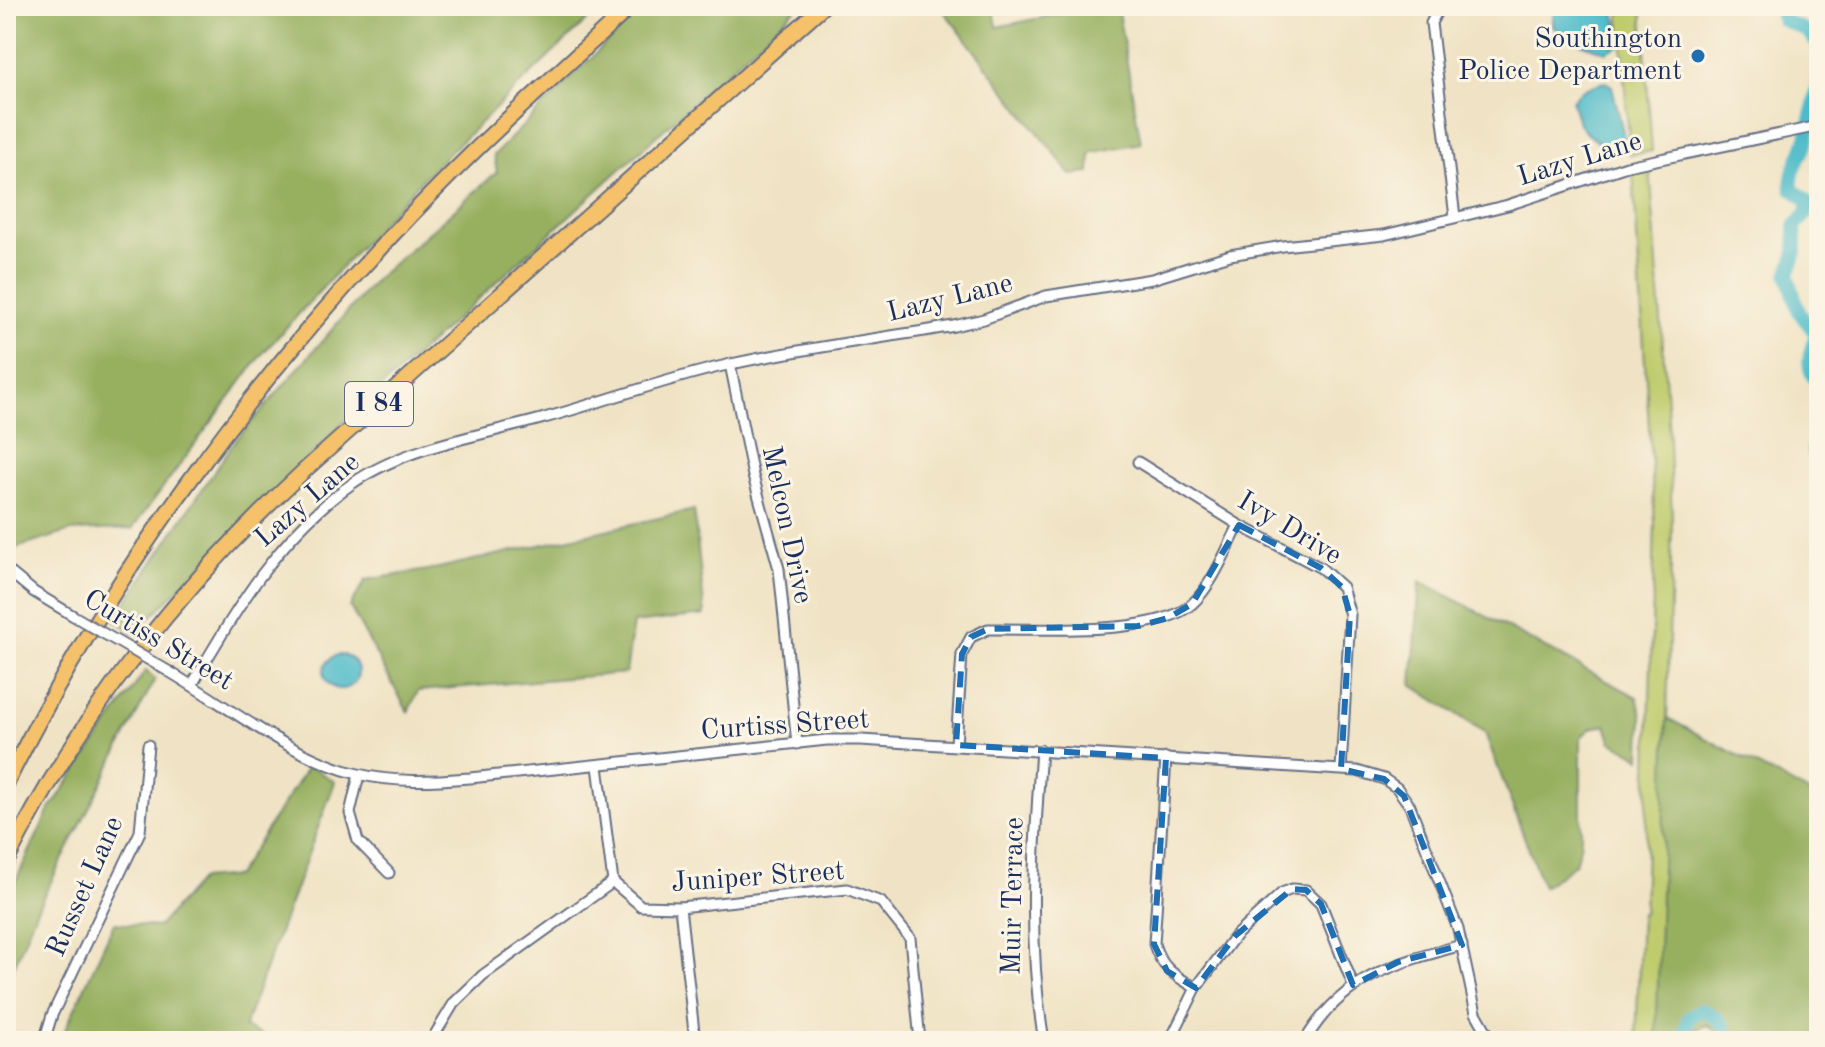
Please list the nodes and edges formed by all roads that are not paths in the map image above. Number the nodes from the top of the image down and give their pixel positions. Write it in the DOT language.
graph roads {
  1 [pos="631,6"];
  2 [pos="823,6"];
  3 [pos="1440,6"];
  4 [pos="1819,126"];
  5 [pos="1455,217"];
  6 [pos="730,364"];
  7 [pos="1138,462"];
  8 [pos="1239,525"];
  9 [pos="6,569"];
  10 [pos="192,685"];
  11 [pos="797,744"];
  12 [pos="148,745"];
  13 [pos="956,745"];
  14 [pos="1041,750"];
  15 [pos="1166,758"];
  16 [pos="598,766"];
  17 [pos="1341,769"];
  18 [pos="359,775"];
  19 [pos="6,784"];
  20 [pos="6,862"];
  21 [pos="389,873"];
  22 [pos="613,882"];
  23 [pos="680,907"];
  24 [pos="1462,945"];
  25 [pos="1353,985"];
  26 [pos="1196,988"];
  27 [pos="435,1039"];
  28 [pos="44,1041"];
  29 [pos="695,1041"];
  30 [pos="920,1041"];
  31 [pos="1044,1041"];
  32 [pos="1170,1041"];
  33 [pos="1305,1041"];
  34 [pos="1492,1041"];
  1 -- 19 [label="highway"];
  2 -- 20 [label="highway, I 84"];
  3 -- 5 [label="street"];
  4 -- 5 [label="street, Lazy Lane"];
  5 -- 6 [label="street, Lazy Lane"];
  6 -- 10 [label="street, Lazy Lane"];
  6 -- 11 [label="street, Melcon Drive"];
  7 -- 8 [label="street, Ivy Drive"];
  8 -- 13 [label="street"];
  8 -- 17 [label="street, Ivy Drive"];
  9 -- 10 [label="street, Curtiss Street, bridge"];
  10 -- 18 [label="street, Curtiss Street"];
  11 -- 13 [label="street, Curtiss Street"];
  11 -- 16 [label="street, Curtiss Street"];
  12 -- 28 [label="street, Russet Lane"];
  13 -- 14 [label="street, Curtiss Street"];
  14 -- 15 [label="street, Curtiss Street"];
  14 -- 31 [label="street, Muir Terrace"];
  15 -- 17 [label="street, Curtiss Street"];
  15 -- 26 [label="street"];
  16 -- 18 [label="street, Curtiss Street"];
  16 -- 22 [label="street"];
  17 -- 24 [label="street, Curtiss Street"];
  18 -- 21 [label="street"];
  22 -- 23 [label="street, Juniper Street"];
  22 -- 27 [label="street"];
  23 -- 29 [label="street"];
  23 -- 30 [label="street, Juniper Street"];
  24 -- 25 [label="street"];
  24 -- 34 [label="street, Curtiss Street"];
  25 -- 26 [label="street"];
  25 -- 33 [label="street"];
  26 -- 32 [label="street"];
}
